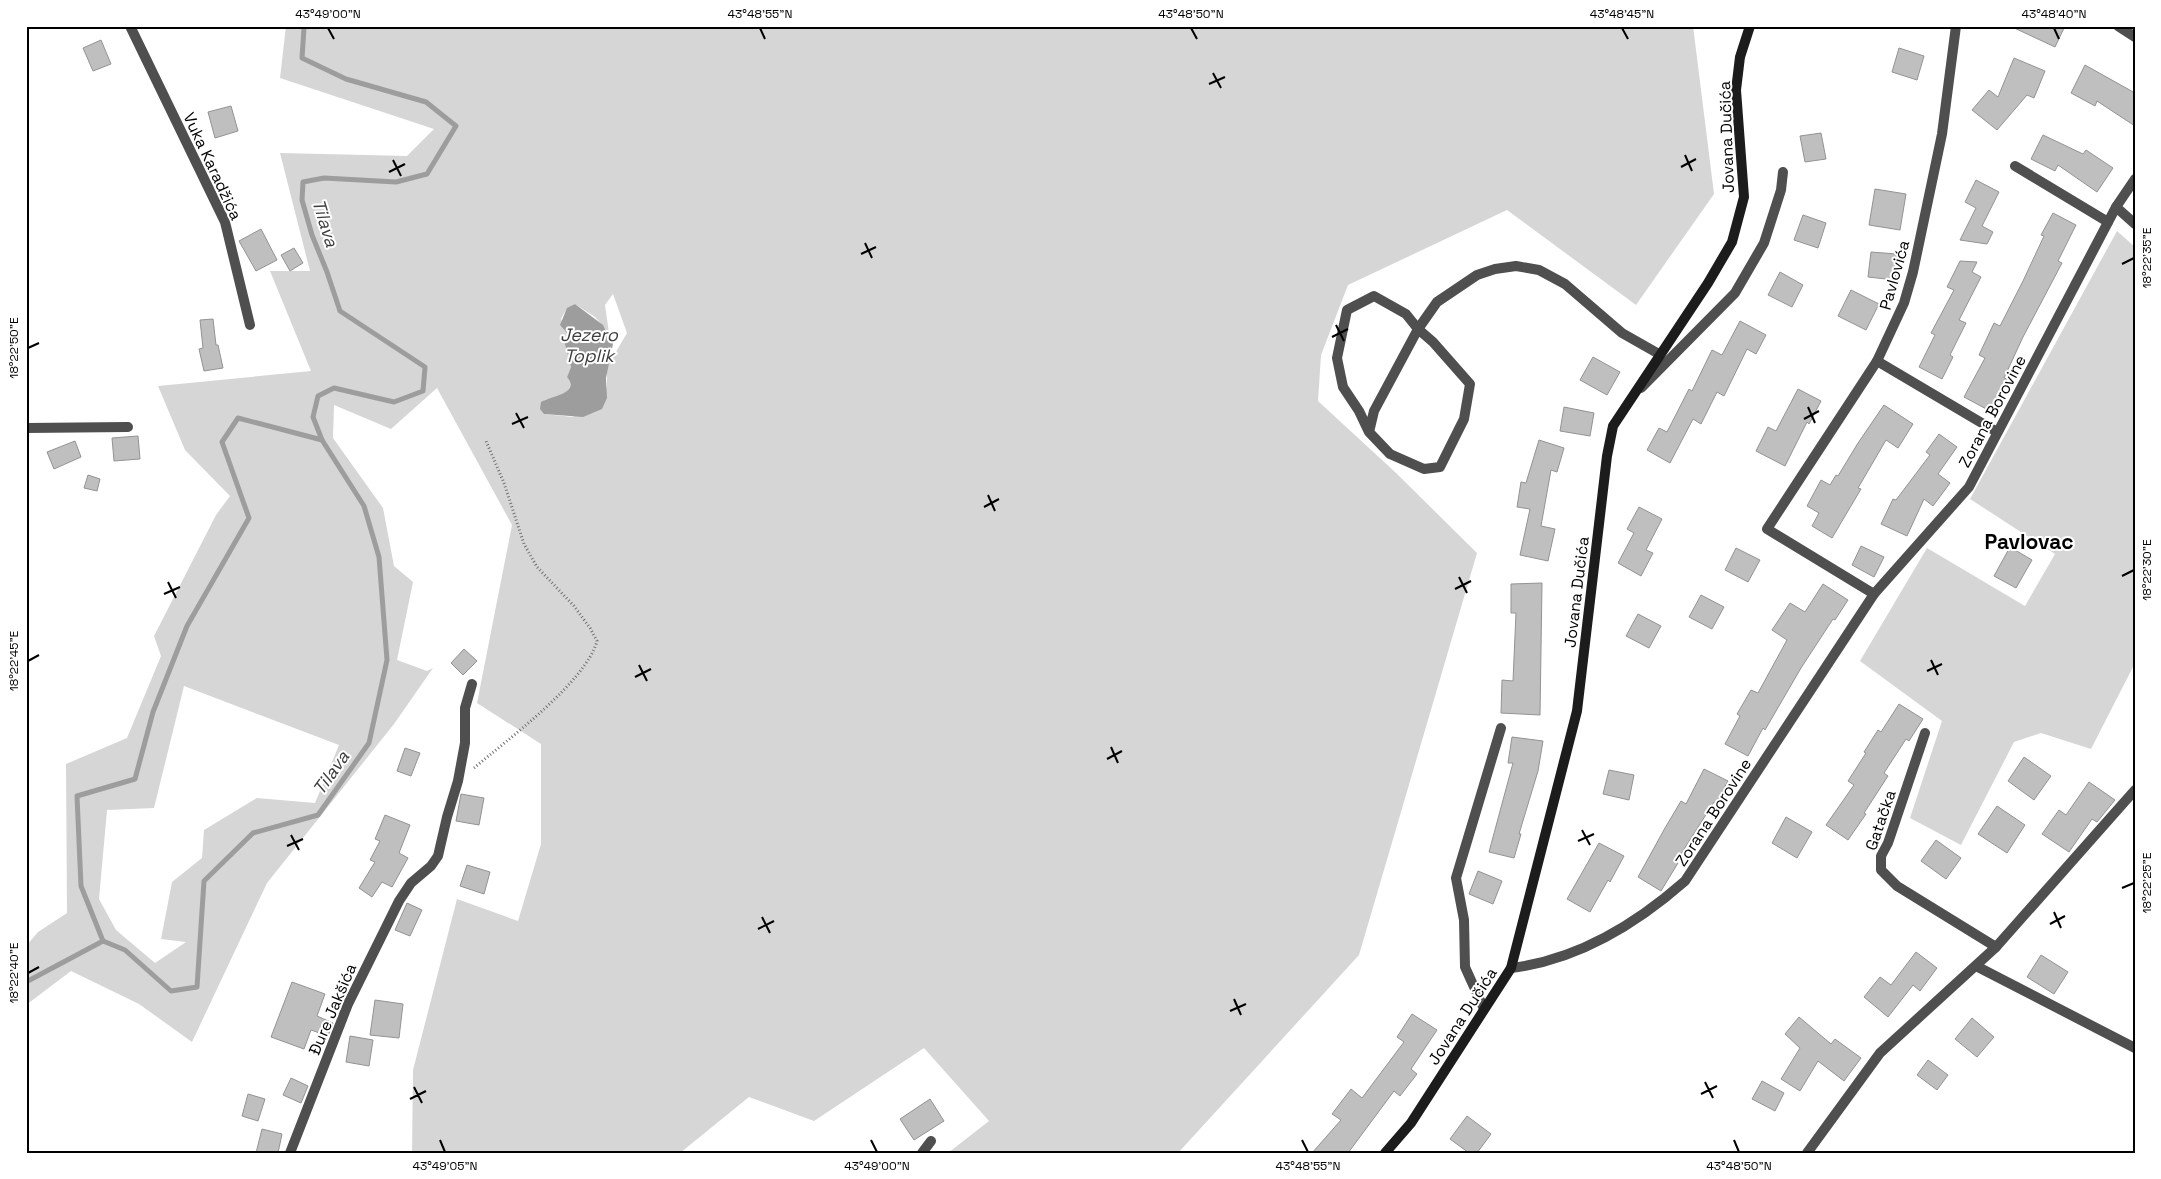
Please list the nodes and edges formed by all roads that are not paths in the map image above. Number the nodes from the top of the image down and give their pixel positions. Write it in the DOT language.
graph roads {
  1 [pos="130,26"];
  2 [pos="1750,26"];
  3 [pos="1956,26"];
  4 [pos="2118,26"];
  5 [pos="2135,37"];
  6 [pos="2014,166"];
  7 [pos="1783,172"];
  8 [pos="2135,179"];
  9 [pos="2116,207"];
  10 [pos="2108,222"];
  11 [pos="2135,224"];
  12 [pos="250,326"];
  13 [pos="1418,329"];
  14 [pos="1659,354"];
  15 [pos="1877,362"];
  16 [pos="1634,396"];
  17 [pos="128,426"];
  18 [pos="26,428"];
  19 [pos="1369,432"];
  20 [pos="1997,432"];
  21 [pos="1874,594"];
  22 [pos="472,684"];
  23 [pos="1501,728"];
  24 [pos="1925,733"];
  25 [pos="2135,790"];
  26 [pos="1996,947"];
  27 [pos="1976,966"];
  28 [pos="1511,968"];
  29 [pos="1484,1009"];
  30 [pos="2135,1048"];
  31 [pos="931,1141"];
  32 [pos="290,1153"];
  33 [pos="922,1153"];
  34 [pos="1385,1153"];
  35 [pos="1807,1153"];
  1 -- 12 [label="street, Vuka Karadžića"];
  2 -- 14 [label="main road, Jovana Dučića"];
  3 -- 15 [label="street, Pavlovića"];
  4 -- 5 [label="street"];
  6 -- 10 [label="street"];
  7 -- 16 [label="street"];
  8 -- 9 [label="street, Zorana Borovine"];
  9 -- 10 [label="street, Zorana Borovine"];
  9 -- 11 [label="street"];
  10 -- 20 [label="street, Zorana Borovine"];
  13 -- 14 [label="street"];
  13 -- 19 [label="street"];
  13 -- 19 [label="street"];
  13 -- 19 [label="street"];
  14 -- 16 [label="main road, Jovana Dučića"];
  15 -- 20 [label="street"];
  15 -- 21 [label="street, Pavlovića"];
  16 -- 28 [label="main road, Jovana Dučića"];
  17 -- 18 [label="street"];
  20 -- 21 [label="street, Zorana Borovine"];
  21 -- 28 [label="street, Zorana Borovine"];
  22 -- 32 [label="street, Đure Jakšića"];
  23 -- 29 [label="street"];
  24 -- 26 [label="street, Gatačka"];
  25 -- 26 [label="street"];
  26 -- 27 [label="street"];
  27 -- 30 [label="street"];
  27 -- 35 [label="street"];
  28 -- 29 [label="main road, Jovana Dučića"];
  29 -- 34 [label="main road, Jovana Dučića"];
  31 -- 33 [label="street"];
}
